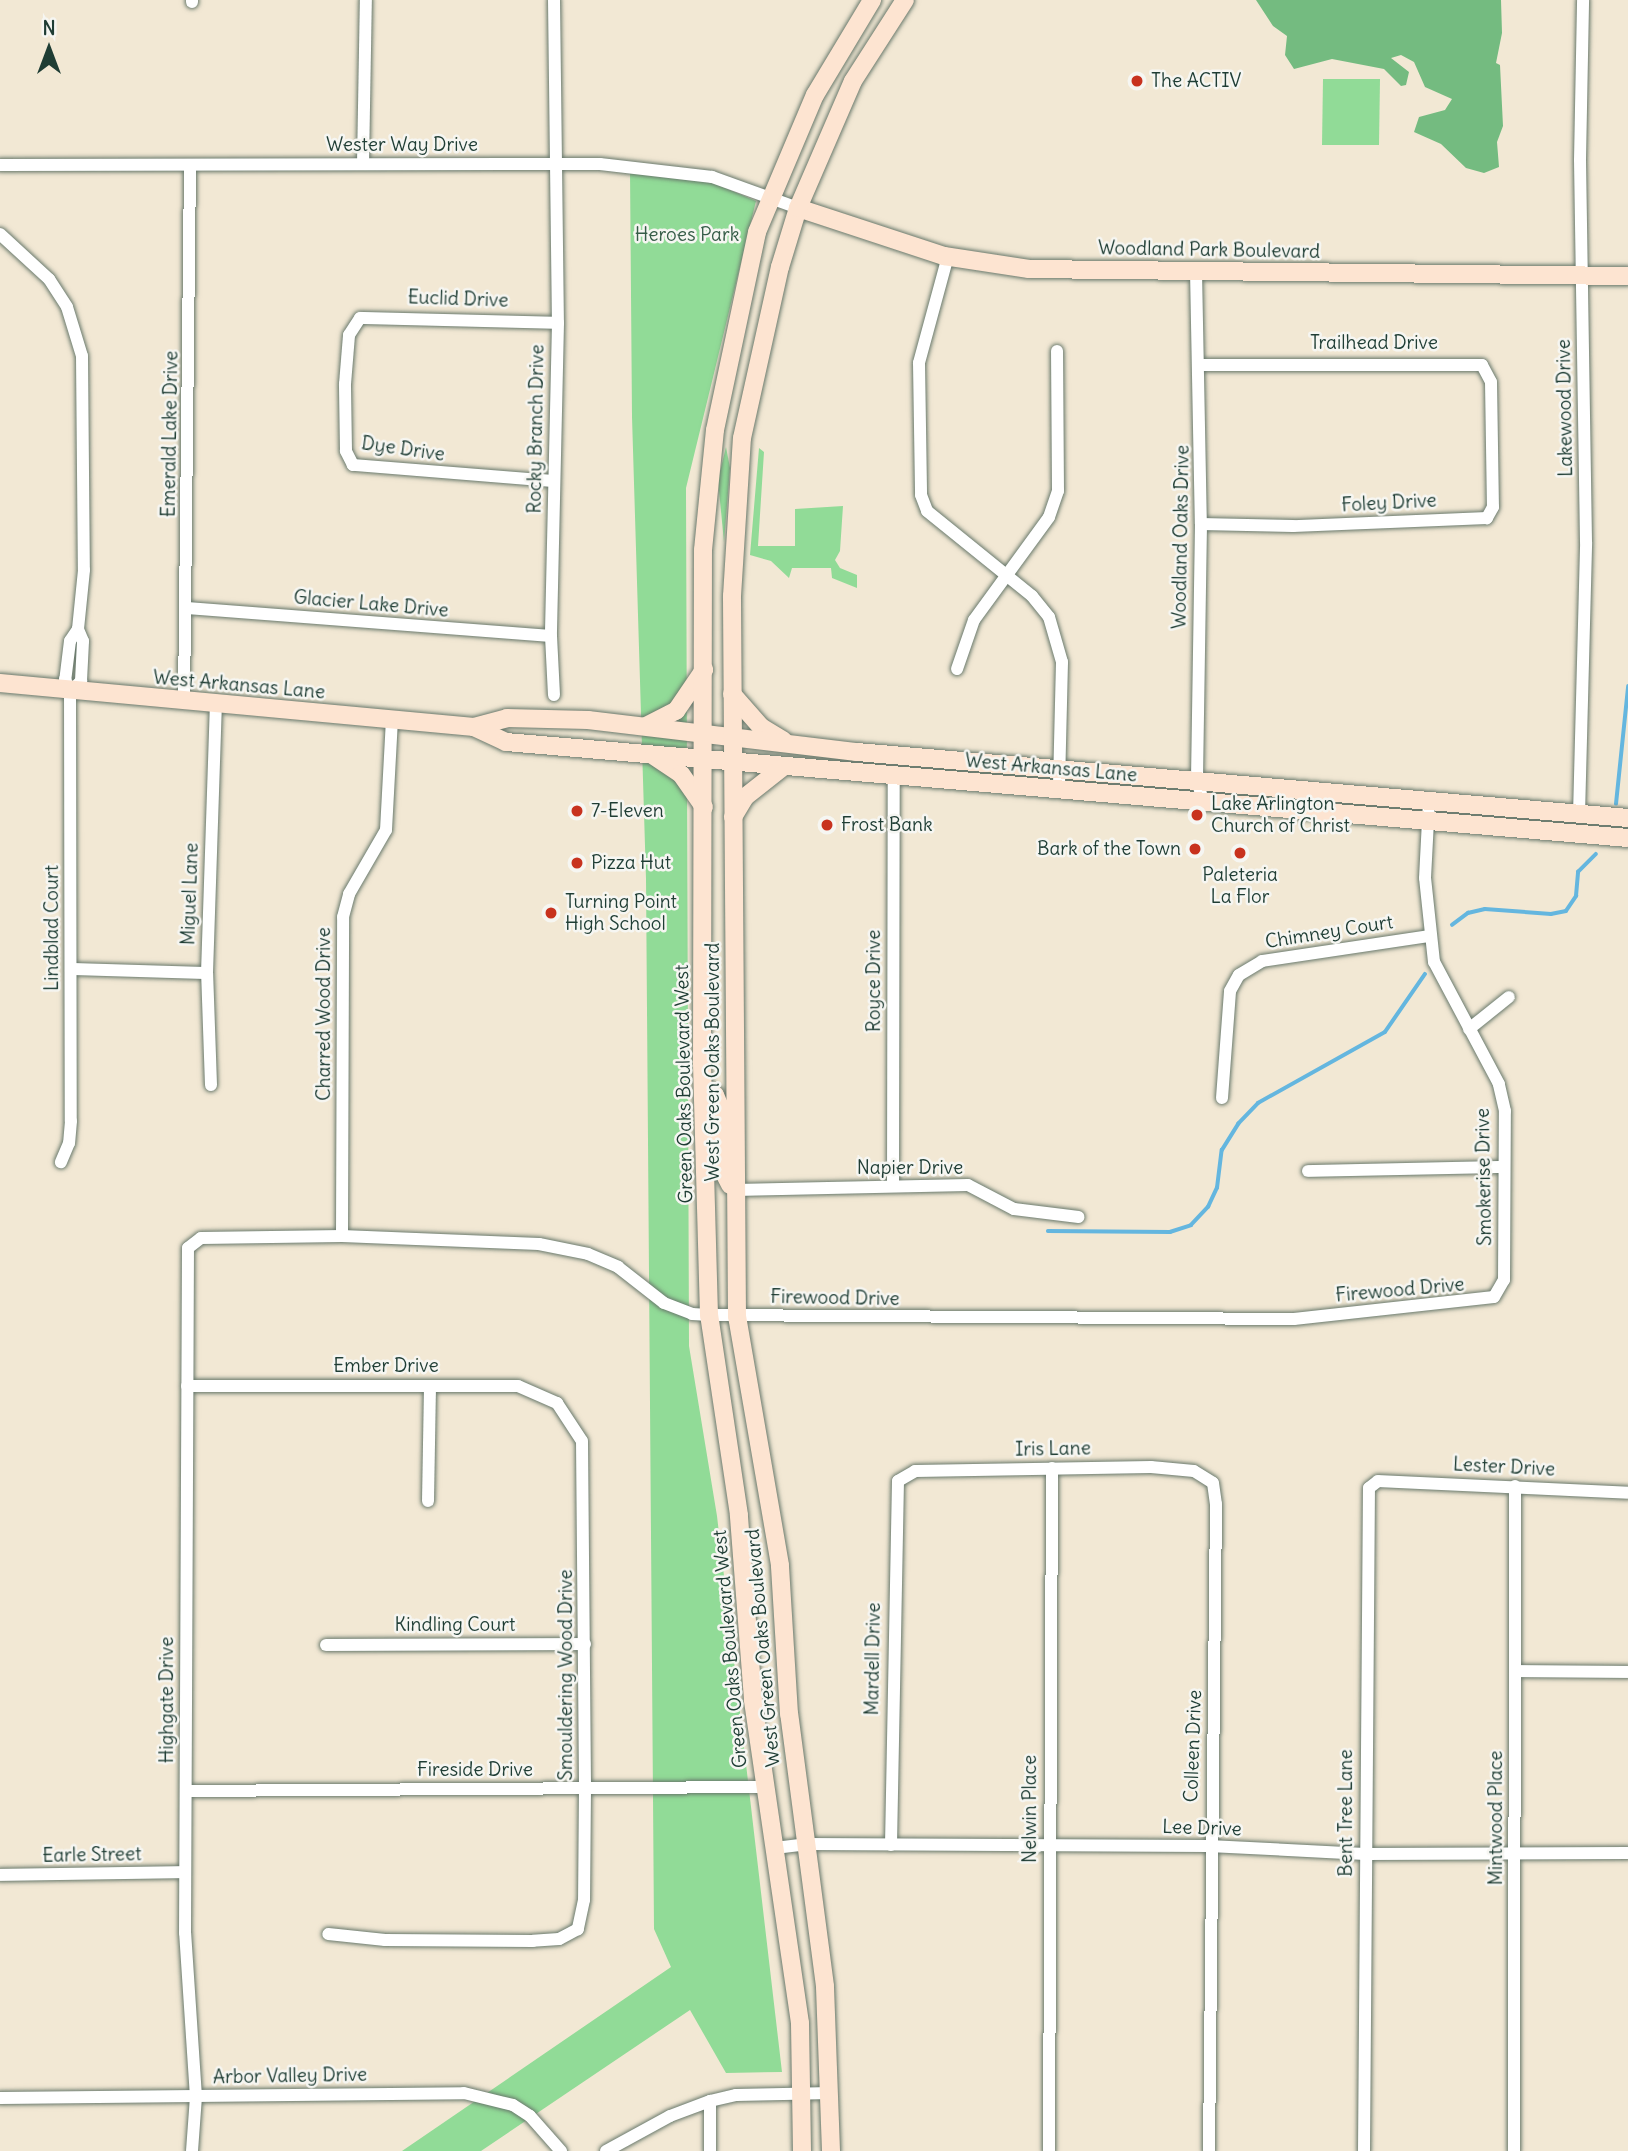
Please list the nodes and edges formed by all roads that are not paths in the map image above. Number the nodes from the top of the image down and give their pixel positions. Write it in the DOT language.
graph roads {
  1 [pos="366,0"];
  2 [pos="554,0"];
  3 [pos="872,0"];
  4 [pos="905,0"];
  5 [pos="1583,0"];
  6 [pos="556,163"];
  7 [pos="363,164"];
  8 [pos="0,166"];
  9 [pos="190,167"];
  10 [pos="770,196"];
  11 [pos="798,208"];
  12 [pos="0,234"];
  13 [pos="948,256"];
  14 [pos="1196,271"];
  15 [pos="1582,275"];
  16 [pos="1628,276"];
  17 [pos="357,320"];
  18 [pos="558,323"];
  19 [pos="1057,351"];
  20 [pos="1201,365"];
  21 [pos="1492,428"];
  22 [pos="715,430"];
  23 [pos="741,438"];
  24 [pos="553,481"];
  25 [pos="1201,524"];
  26 [pos="1005,575"];
  27 [pos="187,608"];
  28 [pos="551,636"];
  29 [pos="957,669"];
  30 [pos="704,670"];
  31 [pos="0,683"];
  32 [pos="70,692"];
  33 [pos="732,694"];
  34 [pos="554,695"];
  35 [pos="184,702"];
  36 [pos="216,705"];
  37 [pos="392,719"];
  38 [pos="644,726"];
  39 [pos="474,727"];
  40 [pos="705,734"];
  41 [pos="732,738"];
  42 [pos="786,742"];
  43 [pos="644,753"];
  44 [pos="705,758"];
  45 [pos="733,761"];
  46 [pos="977,762"];
  47 [pos="783,767"];
  48 [pos="1060,768"];
  49 [pos="894,776"];
  50 [pos="1197,780"];
  51 [pos="976,782"];
  52 [pos="1059,789"];
  53 [pos="1203,802"];
  54 [pos="1429,802"];
  55 [pos="705,808"];
  56 [pos="1579,815"];
  57 [pos="733,817"];
  58 [pos="1628,818"];
  59 [pos="1427,821"];
  60 [pos="1628,838"];
  61 [pos="1429,936"];
  62 [pos="71,969"];
  63 [pos="207,973"];
  64 [pos="1509,997"];
  65 [pos="1469,1029"];
  66 [pos="211,1085"];
  67 [pos="703,1087"];
  68 [pos="1222,1098"];
  69 [pos="61,1162"];
  70 [pos="1504,1167"];
  71 [pos="1308,1171"];
  72 [pos="893,1186"];
  73 [pos="735,1190"];
  74 [pos="1079,1217"];
  75 [pos="342,1236"];
  76 [pos="188,1248"];
  77 [pos="1500,1291"];
  78 [pos="709,1315"];
  79 [pos="737,1315"];
  80 [pos="187,1386"];
  81 [pos="430,1386"];
  82 [pos="572,1422"];
  83 [pos="1052,1468"];
  84 [pos="903,1475"];
  85 [pos="1203,1475"];
  86 [pos="1378,1480"];
  87 [pos="1516,1486"];
  88 [pos="1628,1493"];
  89 [pos="428,1501"];
  90 [pos="585,1644"];
  91 [pos="326,1646"];
  92 [pos="1515,1671"];
  93 [pos="1628,1672"];
  94 [pos="765,1787"];
  95 [pos="585,1788"];
  96 [pos="186,1790"];
  97 [pos="806,1844"];
  98 [pos="891,1845"];
  99 [pos="1049,1846"];
  100 [pos="1209,1846"];
  101 [pos="775,1848"];
  102 [pos="1515,1852"];
  103 [pos="1628,1853"];
  104 [pos="1365,1854"];
  105 [pos="185,1872"];
  106 [pos="0,1875"];
  107 [pos="328,1934"];
  108 [pos="801,2092"];
  109 [pos="831,2093"];
  110 [pos="196,2097"];
  111 [pos="0,2098"];
  112 [pos="710,2101"];
  113 [pos="192,2151"];
  114 [pos="561,2151"];
  115 [pos="606,2151"];
  116 [pos="710,2151"];
  117 [pos="802,2151"];
  118 [pos="831,2151"];
  119 [pos="1049,2151"];
  120 [pos="1209,2151"];
  121 [pos="1364,2151"];
  122 [pos="1514,2151"];
  1 -- 7 [label="street"];
  2 -- 6 [label="street, Rocky Branch Drive"];
  3 -- 10 [label="main road, Green Oaks Boulevard West"];
  4 -- 11 [label="main road, West Green Oaks Boulevard"];
  5 -- 15 [label="street, Lakewood Drive"];
  6 -- 7 [label="street, Wester Way Drive"];
  6 -- 10 [label="street, Wester Way Drive"];
  6 -- 18 [label="street, Rocky Branch Drive"];
  7 -- 9 [label="street, Wester Way Drive"];
  8 -- 9 [label="street, Wester Way Drive"];
  9 -- 27 [label="street, Emerald Lake Drive"];
  10 -- 11 [label="street, Wester Way Drive"];
  10 -- 22 [label="main road, Green Oaks Boulevard West"];
  11 -- 13 [label="main road, Woodland Park Boulevard"];
  11 -- 23 [label="main road, West Green Oaks Boulevard"];
  12 -- 32 [label="street, Lindblad Court"];
  13 -- 14 [label="main road, Woodland Park Boulevard"];
  13 -- 26 [label="street"];
  14 -- 15 [label="main road, Woodland Park Boulevard"];
  14 -- 20 [label="street, Woodland Oaks Drive"];
  15 -- 16 [label="main road, Woodland Park Boulevard"];
  15 -- 56 [label="street, Lakewood Drive"];
  17 -- 18 [label="street, Euclid Drive"];
  17 -- 24 [label="street, Dye Drive"];
  18 -- 24 [label="street, Rocky Branch Drive"];
  19 -- 26 [label="street"];
  20 -- 21 [label="street, Trailhead Drive"];
  20 -- 25 [label="street, Woodland Oaks Drive"];
  21 -- 25 [label="street, Foley Drive"];
  22 -- 23 [label="main road"];
  22 -- 30 [label="main road, Green Oaks Boulevard West"];
  23 -- 33 [label="main road, West Green Oaks Boulevard"];
  24 -- 28 [label="street, Rocky Branch Drive"];
  25 -- 50 [label="street, Woodland Oaks Drive"];
  26 -- 29 [label="street"];
  26 -- 48 [label="street"];
  27 -- 28 [label="street, Glacier Lake Drive"];
  27 -- 35 [label="street, Emerald Lake Drive"];
  28 -- 34 [label="street, Rocky Branch Drive"];
  30 -- 38 [label="main road"];
  30 -- 40 [label="main road, Green Oaks Boulevard West"];
  31 -- 32 [label="main road, West Arkansas Lane"];
  32 -- 35 [label="main road, West Arkansas Lane"];
  32 -- 62 [label="street, Lindblad Court"];
  33 -- 41 [label="main road, West Green Oaks Boulevard"];
  33 -- 42 [label="main road"];
  35 -- 36 [label="main road, West Arkansas Lane"];
  36 -- 37 [label="main road, West Arkansas Lane"];
  36 -- 63 [label="street, Miguel Lane"];
  37 -- 39 [label="main road, West Arkansas Lane"];
  37 -- 75 [label="street, Charred Wood Drive"];
  38 -- 39 [label="main road, West Arkansas Lane"];
  38 -- 40 [label="main road, West Arkansas Lane"];
  39 -- 43 [label="main road, West Arkansas Lane"];
  40 -- 41 [label="main road, West Arkansas Lane"];
  40 -- 44 [label="main road, Green Oaks Boulevard West"];
  41 -- 42 [label="main road, West Arkansas Lane"];
  41 -- 45 [label="main road, West Green Oaks Boulevard"];
  42 -- 46 [label="main road, West Arkansas Lane"];
  43 -- 44 [label="main road, West Arkansas Lane"];
  43 -- 55 [label="main road"];
  44 -- 45 [label="main road, West Arkansas Lane"];
  44 -- 55 [label="main road, Green Oaks Boulevard West"];
  45 -- 47 [label="main road, West Arkansas Lane"];
  45 -- 57 [label="main road, West Green Oaks Boulevard"];
  46 -- 48 [label="main road, West Arkansas Lane"];
  46 -- 51 [label="main road"];
  47 -- 49 [label="main road, West Arkansas Lane"];
  47 -- 57 [label="main road"];
  48 -- 50 [label="main road, West Arkansas Lane"];
  48 -- 52 [label="street"];
  49 -- 51 [label="main road, West Arkansas Lane"];
  49 -- 72 [label="street, Royce Drive"];
  50 -- 53 [label="street, Woodland Oaks Drive"];
  50 -- 54 [label="main road, West Arkansas Lane"];
  51 -- 52 [label="main road, West Arkansas Lane"];
  52 -- 53 [label="main road, West Arkansas Lane"];
  53 -- 59 [label="main road, West Arkansas Lane"];
  54 -- 56 [label="main road, West Arkansas Lane"];
  54 -- 59 [label="street, Smokerise Drive"];
  55 -- 67 [label="main road, Green Oaks Boulevard West"];
  56 -- 58 [label="main road, West Arkansas Lane"];
  57 -- 73 [label="main road, West Green Oaks Boulevard"];
  59 -- 60 [label="main road, West Arkansas Lane"];
  59 -- 61 [label="street, Smokerise Drive"];
  61 -- 65 [label="street, Smokerise Drive"];
  61 -- 68 [label="street, Chimney Court"];
  62 -- 63 [label="street"];
  62 -- 69 [label="street, Lindblad Court"];
  63 -- 66 [label="street, Miguel Lane"];
  64 -- 65 [label="street"];
  65 -- 70 [label="street, Smokerise Drive"];
  67 -- 73 [label="main road"];
  67 -- 78 [label="main road, Green Oaks Boulevard West"];
  70 -- 71 [label="street"];
  70 -- 77 [label="street, Smokerise Drive"];
  72 -- 73 [label="street, Napier Drive"];
  72 -- 74 [label="street, Napier Drive"];
  73 -- 79 [label="main road, West Green Oaks Boulevard"];
  75 -- 76 [label="street, Firewood Drive"];
  75 -- 78 [label="street, Firewood Drive"];
  76 -- 80 [label="street, Highgate Drive"];
  77 -- 79 [label="street, Firewood Drive"];
  78 -- 79 [label="street, Firewood Drive"];
  78 -- 94 [label="main road, Green Oaks Boulevard West"];
  79 -- 97 [label="main road, West Green Oaks Boulevard"];
  80 -- 81 [label="street, Ember Drive"];
  80 -- 96 [label="street, Highgate Drive"];
  81 -- 82 [label="street, Ember Drive"];
  81 -- 89 [label="street"];
  82 -- 90 [label="street, Smouldering Wood Drive"];
  83 -- 84 [label="street, Iris Lane"];
  83 -- 85 [label="street, Iris Lane"];
  83 -- 99 [label="street, Nelwin Place"];
  84 -- 98 [label="street, Mardell Drive"];
  85 -- 100 [label="street, Colleen Drive"];
  86 -- 87 [label="street, Lester Drive"];
  86 -- 104 [label="street, Bent Tree Lane"];
  87 -- 88 [label="street, Lester Drive"];
  87 -- 92 [label="street, Mintwood Place"];
  90 -- 91 [label="street, Kindling Court"];
  90 -- 95 [label="street, Smouldering Wood Drive"];
  92 -- 93 [label="street"];
  92 -- 102 [label="street, Mintwood Place"];
  94 -- 95 [label="street, Fireside Drive"];
  94 -- 101 [label="main road, Green Oaks Boulevard West"];
  95 -- 96 [label="street, Fireside Drive"];
  95 -- 107 [label="street, Smouldering Wood Drive"];
  96 -- 105 [label="street, Highgate Drive"];
  97 -- 98 [label="street, Lee Drive"];
  97 -- 101 [label="street, Lee Drive"];
  97 -- 109 [label="main road, West Green Oaks Boulevard"];
  98 -- 99 [label="street, Lee Drive"];
  99 -- 100 [label="street, Lee Drive"];
  99 -- 119 [label="street, Nelwin Place"];
  100 -- 104 [label="street, Lee Drive"];
  100 -- 120 [label="street, Colleen Drive"];
  101 -- 108 [label="main road, Green Oaks Boulevard West"];
  102 -- 103 [label="street, Lee Drive"];
  102 -- 104 [label="street, Lee Drive"];
  102 -- 122 [label="street, Mintwood Place"];
  104 -- 121 [label="street, Bent Tree Lane"];
  105 -- 106 [label="street, Earle Street"];
  105 -- 110 [label="street, Highgate Drive"];
  108 -- 109 [label="street"];
  108 -- 112 [label="street"];
  108 -- 117 [label="main road, Green Oaks Boulevard West"];
  109 -- 118 [label="main road, West Green Oaks Boulevard"];
  110 -- 111 [label="street, Arbor Valley Drive"];
  110 -- 113 [label="street, Highgate Drive"];
  110 -- 114 [label="street, Arbor Valley Drive"];
  112 -- 115 [label="street"];
  112 -- 116 [label="street"];
}
